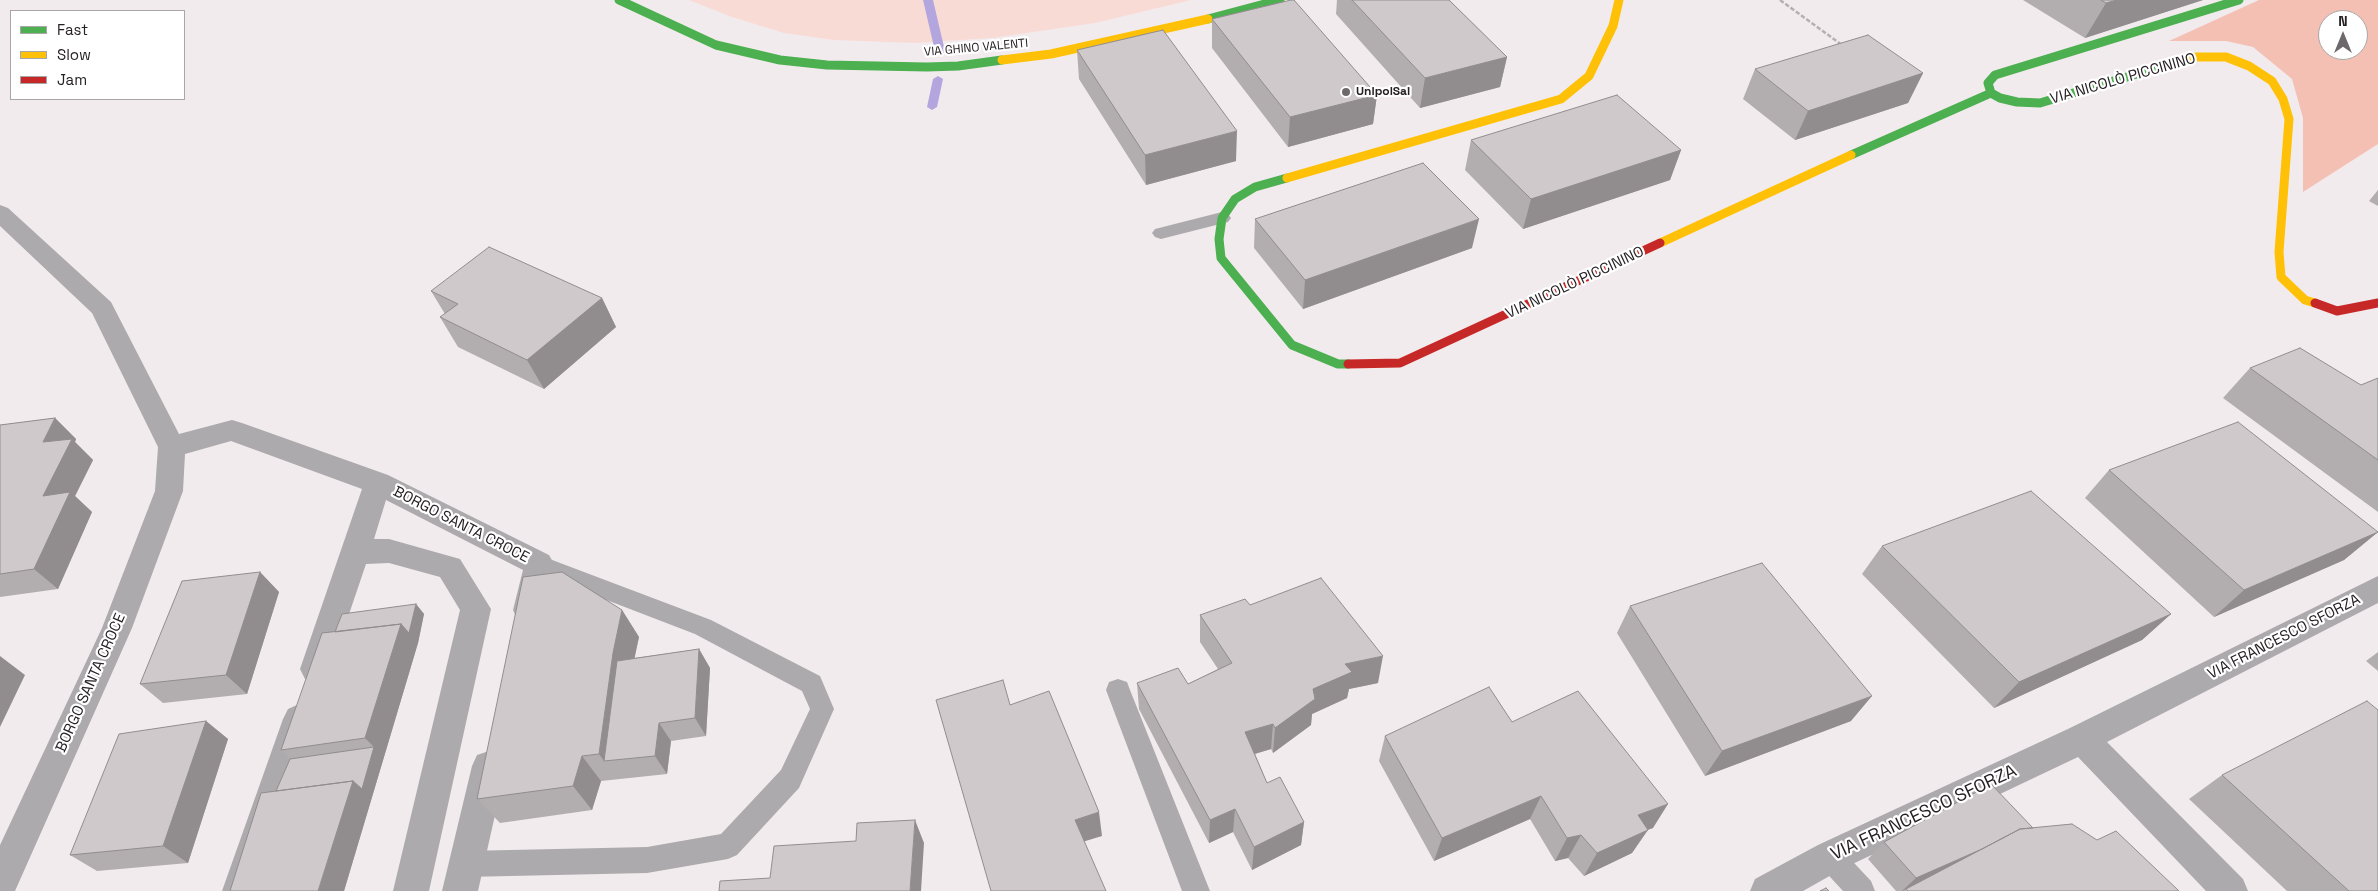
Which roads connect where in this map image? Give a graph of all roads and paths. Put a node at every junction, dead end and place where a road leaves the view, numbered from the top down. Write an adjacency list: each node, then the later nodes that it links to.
1 (619, 0): 2 (street, VIA GHINO VALENTI)
2 (1280, 0)
3 (1619, 0): 9 (street, VIA NICOLÒ PICCININO)
4 (1780, 0): 6 (path)
5 (2239, 0): 7 (street)
6 (1842, 46)
7 (1991, 93): 9 (street, VIA NICOLÒ PICCININO); 11 (street, VIA NICOLÒ PICCININO)
8 (0, 213): 12 (street)
9 (1222, 218): 10 (lane)
10 (1161, 233)
11 (2378, 303)
12 (172, 447): 13 (street, BORGO SANTA CROCE); 23 (street, BORGO SANTA CROCE)
13 (378, 483): 14 (street, BORGO SANTA CROCE); 15 (street, BORGO SANTA CROCE)
14 (355, 552): 24 (street, BORGO SANTA CROCE); 25 (street)
15 (539, 564): 17 (street, BORGO SANTA CROCE); 22 (lane)
16 (2378, 589): 20 (street, VIA FRANCESCO SFORZA)
17 (522, 632)
18 (1118, 690): 26 (lane)
19 (496, 738): 22 (street)
20 (2082, 739): 21 (street, VIA FRANCESCO SFORZA); 29 (street)
21 (1830, 857): 27 (street, VIA FRANCESCO SFORZA); 28 (lane)
22 (462, 878)
23 (0, 884)
24 (240, 891)
25 (411, 891)
26 (1196, 891)
27 (1768, 891)
28 (1861, 891)
29 (2230, 891)

